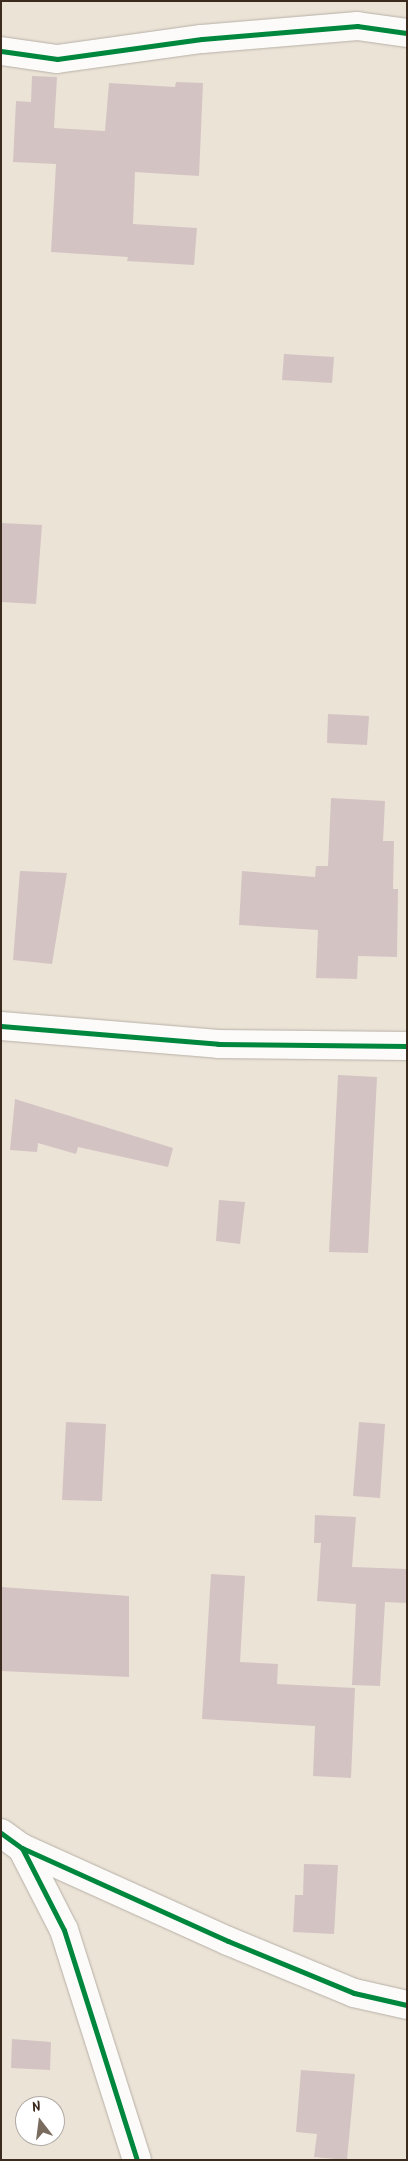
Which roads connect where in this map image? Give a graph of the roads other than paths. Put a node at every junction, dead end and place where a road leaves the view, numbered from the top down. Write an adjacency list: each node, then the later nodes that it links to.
1 (407, 33): 2 (street)
2 (1, 51)
3 (1, 1026): 4 (street)
4 (407, 1046)
5 (12, 1840): 6 (street); 7 (street)
6 (407, 2005)
7 (137, 2160)

